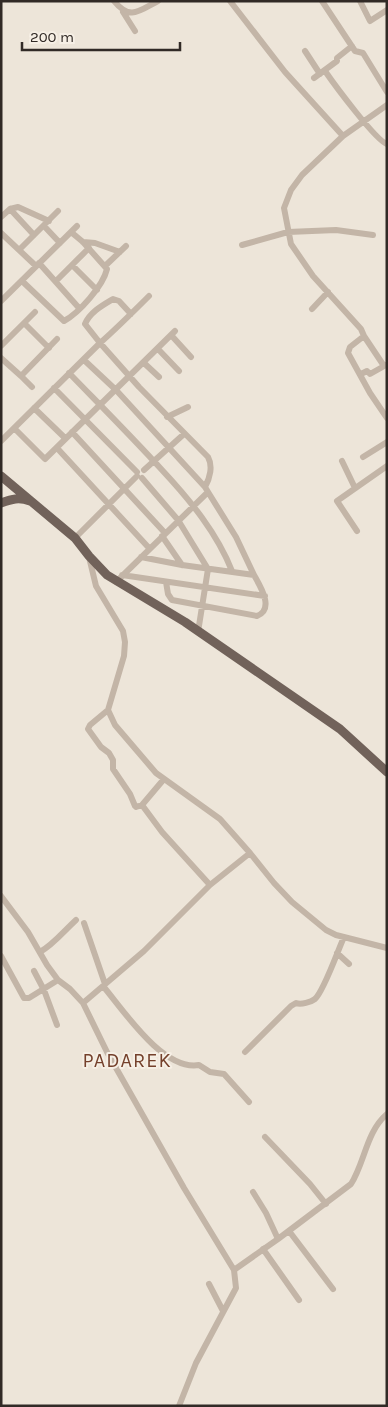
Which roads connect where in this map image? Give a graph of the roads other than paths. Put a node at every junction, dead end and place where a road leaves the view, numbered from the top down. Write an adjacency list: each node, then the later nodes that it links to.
1 (114, 1): 7 (street)
2 (158, 1): 7 (street)
3 (230, 1): 15 (street)
4 (322, 1): 9 (street)
5 (360, 1): 6 (street)
6 (387, 10)
7 (124, 12): 8 (street)
8 (135, 31)
9 (352, 46): 11 (street); 12 (street)
10 (305, 51): 11 (street)
11 (320, 74): 14 (street)
12 (387, 92)
13 (387, 105): 14 (street)
14 (364, 121): 15 (street); 16 (street)
15 (343, 136): 24 (street)
16 (387, 144)
17 (10, 210): 19 (street); 20 (street); 26 (street)
18 (58, 211): 20 (street)
19 (1, 217)
20 (46, 223): 26 (street); 28 (street)
21 (76, 226): 22 (street)
22 (71, 232): 27 (street); 28 (street)
23 (1, 233): 32 (street)
24 (288, 234): 25 (street); 29 (street); 40 (street)
25 (373, 234)
26 (34, 235): 32 (street)
27 (83, 242): 31 (street); 33 (street)
28 (60, 243): 34 (street)
29 (242, 245)
30 (126, 246): 33 (street)
31 (89, 248): 35 (street); 36 (street)
32 (19, 250): 34 (street)
33 (120, 252): 36 (street)
34 (38, 265): 37 (street); 38 (street)
35 (72, 266): 38 (street); 39 (street)
36 (105, 266): 39 (street)
37 (22, 280): 42 (street); 43 (street)
38 (56, 281): 43 (street)
39 (97, 290): 43 (street)
40 (328, 292): 44 (street); 48 (street)
41 (149, 296): 46 (street)
42 (1, 301)
43 (80, 308)
44 (312, 308)
45 (35, 312): 47 (street)
46 (131, 314): 50 (street); 50 (street)
47 (24, 323): 51 (street); 52 (street)
48 (364, 336): 58 (street); 61 (street)
49 (57, 339): 52 (street)
50 (100, 343): 56 (street); 63 (street)
51 (1, 346)
52 (49, 348): 62 (street)
53 (158, 349): 54 (street); 57 (street); 59 (street)
54 (191, 357)
55 (1, 358): 62 (street)
56 (84, 360): 60 (street); 67 (street)
57 (144, 362): 63 (street); 64 (street)
58 (385, 365): 61 (street)
59 (179, 371)
60 (68, 373): 66 (street); 68 (street)
61 (361, 374): 72 (street)
62 (21, 376): 65 (street)
63 (130, 377): 67 (street); 71 (street)
64 (159, 377)
65 (32, 387)
66 (54, 388): 70 (street); 73 (street)
67 (116, 390): 68 (street); 81 (street)
68 (101, 406): 73 (street); 83 (street)
69 (188, 407): 71 (street)
70 (34, 408): 74 (street); 77 (street)
71 (168, 417): 76 (street)
72 (387, 418)
73 (85, 419): 75 (street); 86 (street)
74 (14, 428): 78 (street); 80 (street)
75 (72, 432): 77 (street); 89 (street)
76 (184, 434): 81 (street); 90 (street)
77 (65, 438): 80 (street)
78 (1, 442)
79 (387, 442): 82 (street)
80 (57, 448): 93 (street)
81 (170, 448): 83 (street); 90 (street)
82 (363, 457)
83 (154, 461): 86 (street); 94 (street)
84 (342, 461): 88 (street)
85 (387, 466): 88 (street)
86 (139, 475): 89 (street); 95 (street)
87 (1, 476): 91 (main road)
88 (355, 488): 96 (street)
89 (125, 489): 93 (street); 97 (street)
90 (207, 489): 94 (street); 105 (street)
91 (32, 502): 92 (main road); 98 (main road)
92 (1, 503)
93 (110, 504): 98 (street); 99 (street)
94 (194, 505): 95 (street); 104 (street)
95 (178, 520): 97 (street); 103 (street)
96 (357, 531)
97 (164, 534): 99 (street); 102 (street)
98 (75, 538): 100 (main road)
99 (150, 548): 101 (street)
100 (89, 556): 106 (main road); 112 (street)
101 (141, 557): 102 (street); 106 (street)
102 (182, 565): 103 (street)
103 (208, 569): 104 (street); 108 (street)
104 (232, 571): 105 (street)
105 (254, 575): 109 (street)
106 (119, 579): 107 (street); 111 (main road)
107 (166, 582): 108 (street); 110 (street)
108 (206, 588): 109 (street); 110 (street)
109 (265, 596): 110 (street)
110 (202, 607): 111 (street)
111 (198, 632): 113 (main road)
112 (108, 710): 114 (street); 115 (street)
113 (387, 772)
114 (164, 779): 115 (street); 116 (street)
115 (142, 805): 117 (street)
116 (250, 853): 117 (street); 121 (street)
117 (210, 885): 129 (street)
118 (1, 896): 123 (street)
119 (76, 920): 123 (street)
120 (84, 923): 129 (street)
121 (344, 937): 122 (street); 124 (street)
122 (387, 948)
123 (40, 952): 128 (street)
124 (337, 953): 126 (street); 133 (street)
125 (1, 956): 130 (street)
126 (349, 964)
127 (34, 971): 130 (street)
128 (58, 980): 130 (street); 131 (street)
129 (104, 985): 131 (street); 134 (street)
130 (44, 990): 132 (street)
131 (83, 1003): 142 (street)
132 (58, 1025)
133 (245, 1052)
134 (248, 1102)
135 (387, 1114): 138 (street)
136 (265, 1137): 138 (street)
137 (253, 1192): 140 (street)
138 (326, 1204): 139 (street)
139 (289, 1231): 140 (street); 144 (street)
140 (278, 1239): 141 (street)
141 (264, 1249): 142 (street); 145 (street)
142 (234, 1270): 146 (street)
143 (209, 1284): 146 (street)
144 (333, 1289)
145 (299, 1300)
146 (223, 1311): 147 (street)
147 (180, 1406)

